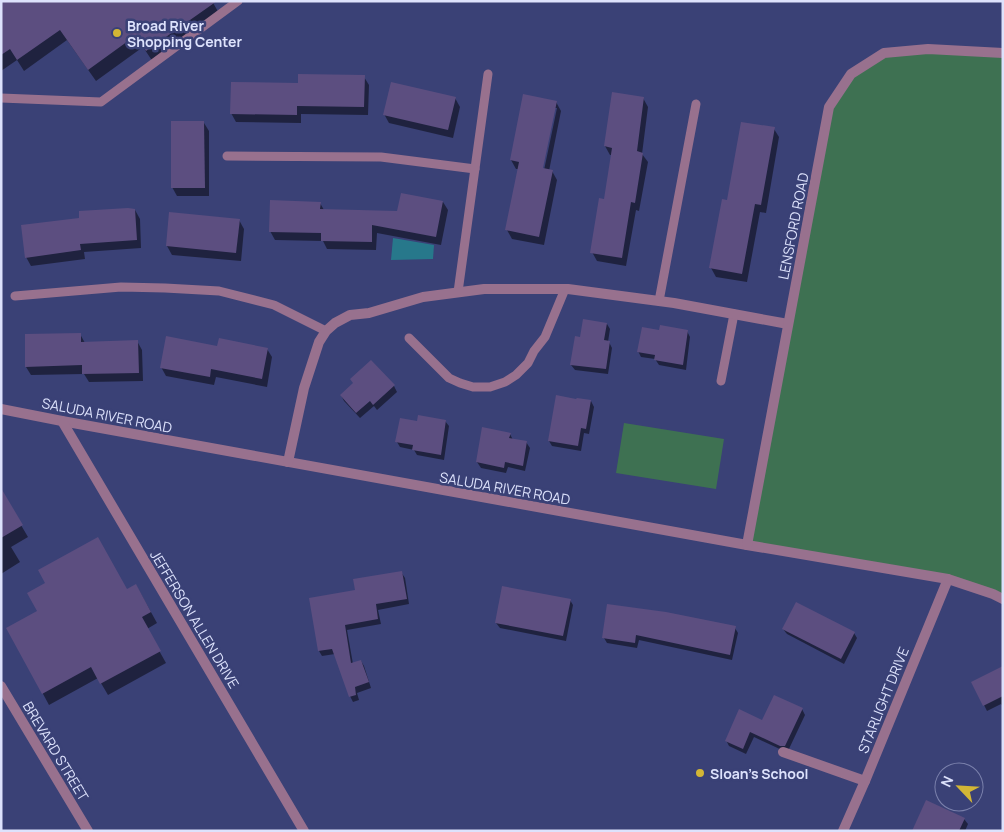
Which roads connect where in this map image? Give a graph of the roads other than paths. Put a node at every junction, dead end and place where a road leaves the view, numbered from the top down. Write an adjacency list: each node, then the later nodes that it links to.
1 (238, 1): 4 (lane)
2 (1003, 53): 13 (street, LENSFORD ROAD)
3 (488, 74): 7 (lane)
4 (1, 98)
5 (696, 104): 11 (lane)
6 (227, 156): 7 (lane)
7 (475, 169): 9 (lane)
8 (565, 289): 9 (street); 11 (street); 15 (lane)
9 (458, 292): 14 (street)
10 (15, 296): 14 (lane)
11 (660, 301): 12 (street)
12 (734, 314): 13 (street); 16 (lane)
13 (788, 324): 20 (street, LENSFORD ROAD)
14 (326, 331): 19 (street)
15 (409, 338)
16 (721, 381)
17 (1, 409): 18 (street, SALUDA RIVER ROAD)
18 (62, 421): 19 (street, SALUDA RIVER ROAD); 27 (street, JEFFERSON ALLEN DRIVE)
19 (288, 462): 20 (street, SALUDA RIVER ROAD)
20 (747, 545): 21 (street, SALUDA RIVER ROAD)
21 (948, 578): 22 (street, SALUDA RIVER ROAD); 25 (street, STARLIGHT DRIVE)
22 (1003, 599)
23 (1, 686): 26 (street, BREVARD STREET)
24 (783, 752): 25 (street)
25 (865, 781): 28 (street, STARLIGHT DRIVE)
26 (88, 831)
27 (304, 831)
28 (843, 831)

